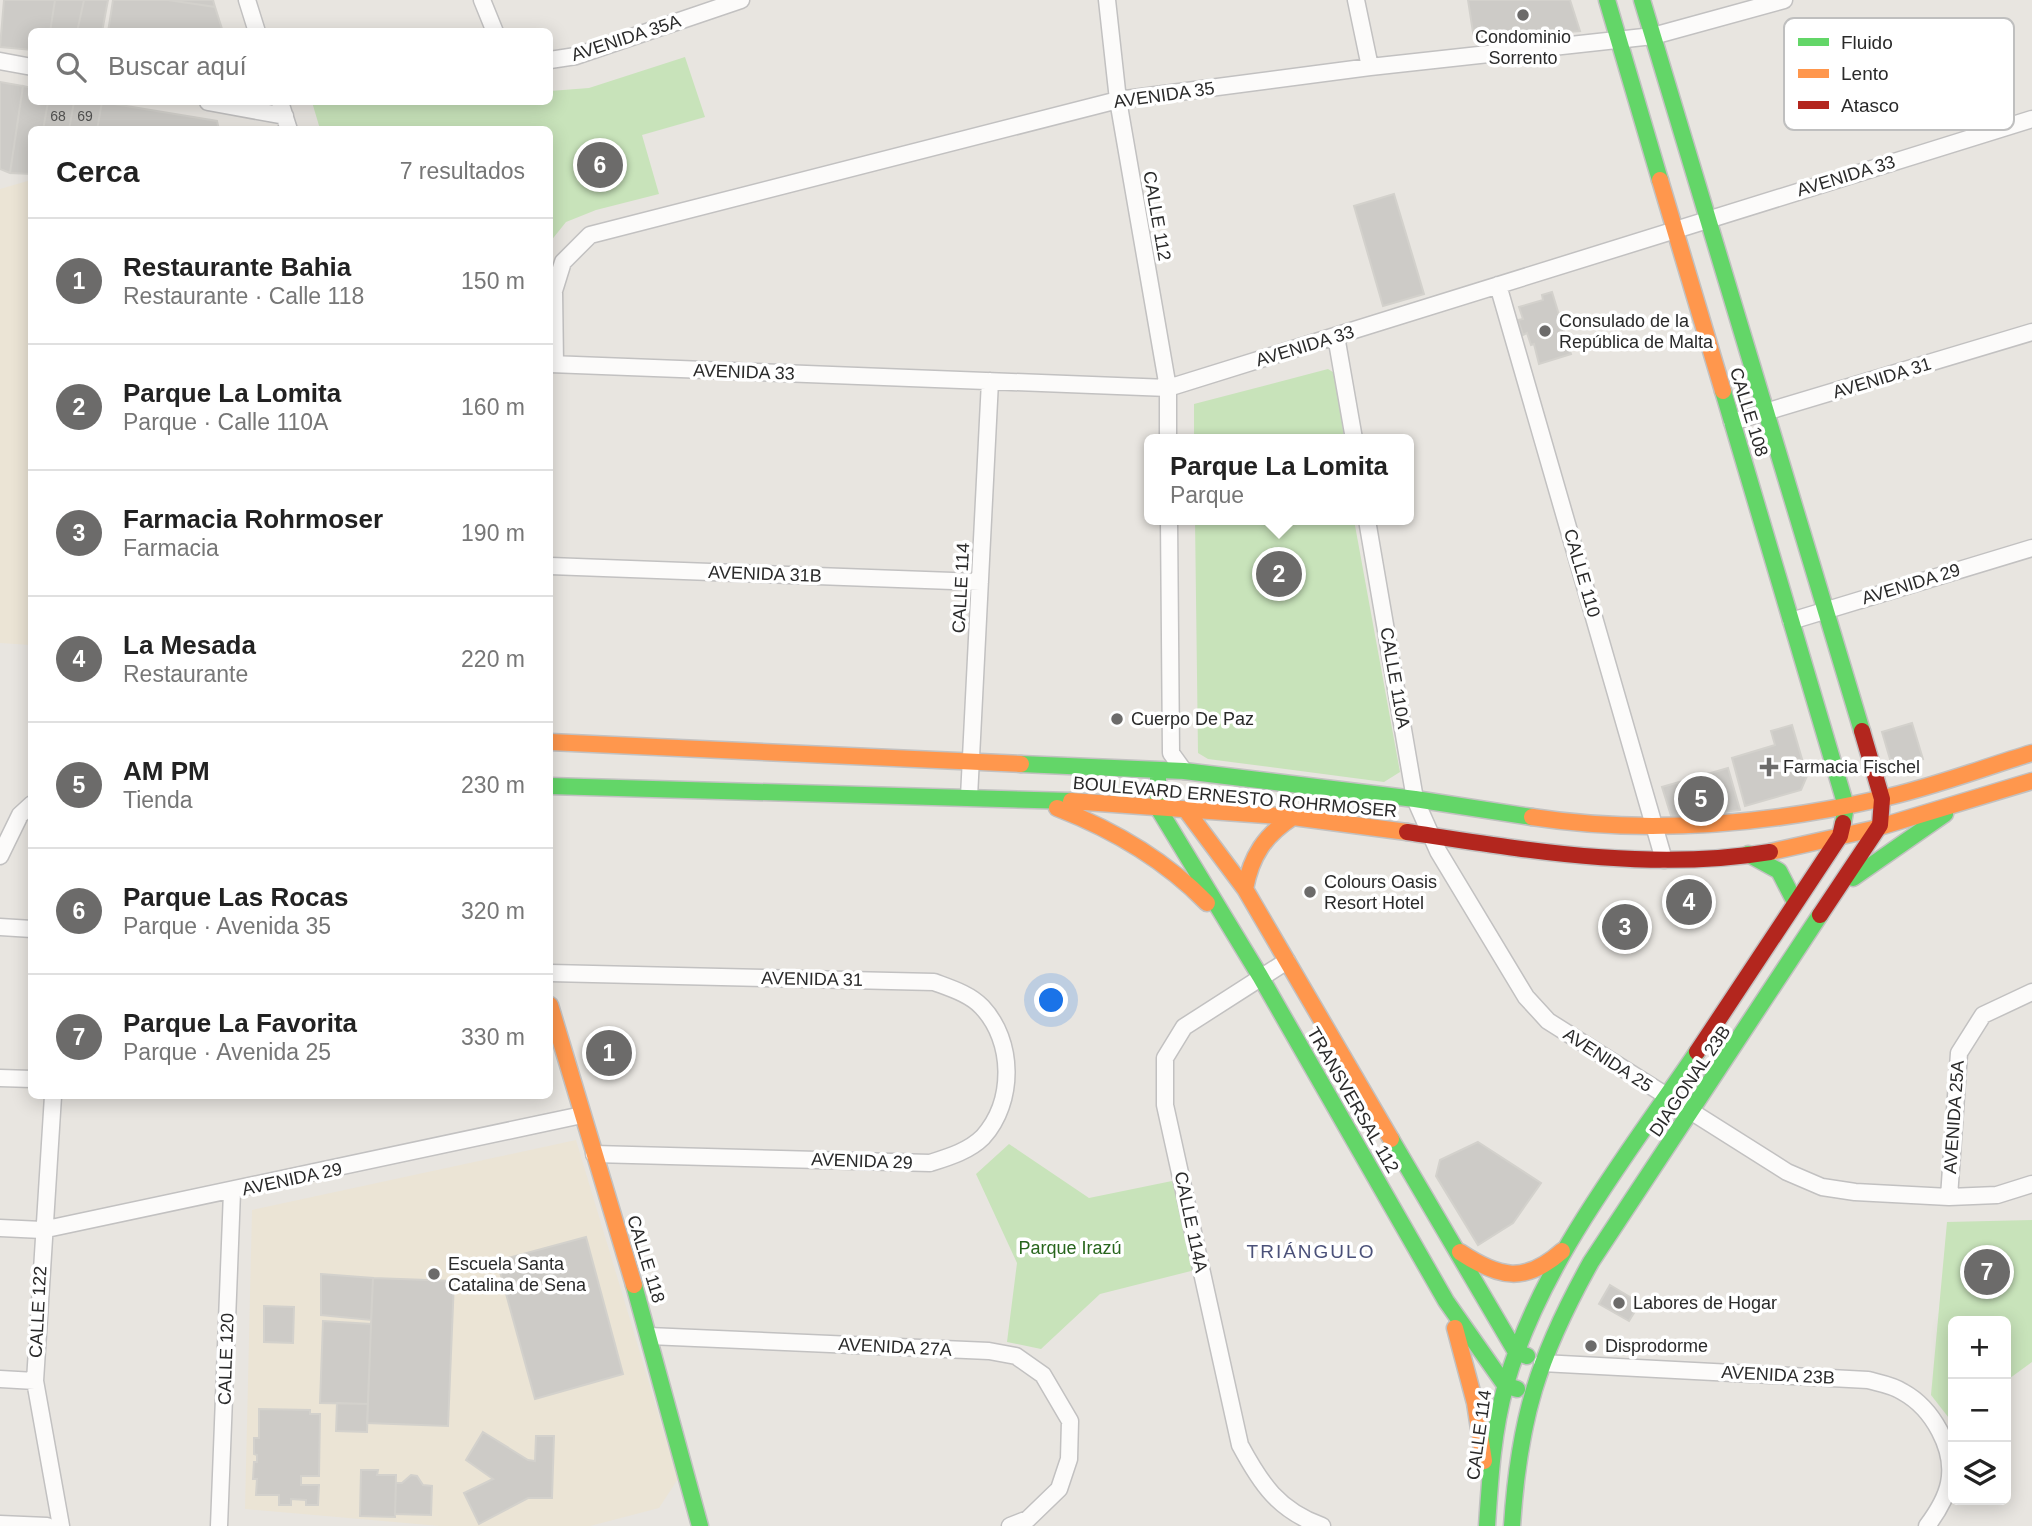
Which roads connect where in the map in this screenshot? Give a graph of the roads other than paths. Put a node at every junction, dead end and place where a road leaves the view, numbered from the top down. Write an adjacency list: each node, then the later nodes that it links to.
1 (247, 0): 9 (street)
2 (482, 0): 10 (street)
3 (741, 0): 13 (street, AVENIDA 35A)
4 (1107, 0): 17 (street, CALLE 112)
5 (1356, 0): 16 (street)
6 (1607, 0): 12 (street, CALLE 108)
7 (1642, 0): 11 (street, CALLE 108)
8 (1784, 0): 11 (street, AVENIDA 35)
9 (256, 28)
10 (493, 28)
11 (1653, 36): 12 (street, AVENIDA 35); 23 (street, CALLE 108)
12 (1618, 39): 16 (street, AVENIDA 35); 24 (street, CALLE 108)
13 (553, 60)
14 (0, 61): 15 (street)
15 (28, 66)
16 (1370, 67): 17 (street, AVENIDA 35)
17 (1118, 100): 26 (street, AVENIDA 35); 31 (street, CALLE 112)
18 (224, 105): 19 (street)
19 (284, 116)
20 (2032, 119): 21 (street, AVENIDA 33)
21 (2014, 125)
22 (1996, 130): 23 (street, AVENIDA 33)
23 (1707, 219): 24 (street, AVENIDA 33); 32 (street, CALLE 108)
24 (1675, 230): 25 (street, AVENIDA 33); 33 (street, CALLE 108)
25 (1498, 285): 28 (street, AVENIDA 33); 61 (street, CALLE 110)
26 (553, 327)
27 (2032, 332): 32 (street, AVENIDA 31)
28 (1336, 336): 31 (street, AVENIDA 33); 35 (street)
29 (553, 364): 30 (street, AVENIDA 33)
30 (990, 381): 31 (street, AVENIDA 33); 40 (street, CALLE 114)
31 (1167, 388): 34 (street, CALLE 112)
32 (1766, 413): 33 (street, AVENIDA 31); 41 (street, CALLE 108)
33 (1732, 422): 42 (street, CALLE 108)
34 (1168, 434)
35 (1353, 434)
36 (1169, 525): 44 (street)
37 (1368, 525): 53 (street, CALLE 110A)
38 (2032, 548): 41 (street, AVENIDA 29)
39 (553, 566): 40 (street, AVENIDA 31B)
40 (980, 582): 46 (street, CALLE 114)
41 (1825, 610): 42 (street, AVENIDA 29); 54 (street, CALLE 108)
42 (1791, 621): 56 (street, CALLE 108)
43 (553, 741): 46 (street, BOULEVARD ERNESTO ROHRMOSER)
44 (1171, 753): 47 (street); 50 (street)
45 (2032, 753): 54 (street, BOULEVARD ERNESTO ROHRMOSER)
46 (972, 762): 47 (street, BOULEVARD ERNESTO ROHRMOSER); 51 (street, CALLE 114)
47 (1158, 770): 50 (street, BOULEVARD ERNESTO ROHRMOSER); 58 (street)
48 (2032, 781): 55 (street, BOULEVARD ERNESTO ROHRMOSER)
49 (553, 786): 51 (street, BOULEVARD ERNESTO ROHRMOSER)
50 (1185, 790): 53 (street, BOULEVARD ERNESTO ROHRMOSER); 58 (street, BOULEVARD ERNESTO ROHRMOSER); 59 (street, BOULEVARD ERNESTO ROHRMOSER); 67 (street, TRANSVERSAL 112)
51 (969, 797): 52 (street, BOULEVARD ERNESTO ROHRMOSER)
52 (1028, 798): 58 (street, BOULEVARD ERNESTO ROHRMOSER); 72 (street)
53 (1415, 799): 61 (street, BOULEVARD ERNESTO ROHRMOSER); 62 (street, CALLE 110A)
54 (1882, 799): 56 (street, BOULEVARD ERNESTO ROHRMOSER); 60 (street, CALLE 108)
55 (1970, 799): 60 (street, BOULEVARD ERNESTO ROHRMOSER); 68 (street)
56 (1846, 806): 61 (street, BOULEVARD ERNESTO ROHRMOSER); 63 (street, CALLE 108)
57 (28, 808): 65 (street)
58 (1158, 808): 72 (street, TRANSVERSAL 112)
59 (1293, 817): 62 (street, BOULEVARD ERNESTO ROHRMOSER); 67 (street)
60 (1880, 825): 63 (street, BOULEVARD ERNESTO ROHRMOSER); 68 (street, DIAGONAL 23B)
61 (1656, 828): 66 (street, CALLE 110)
62 (1431, 834): 66 (street, BOULEVARD ERNESTO ROHRMOSER); 81 (street, AVENIDA 25)
63 (1840, 836): 64 (street, BOULEVARD ERNESTO ROHRMOSER); 69 (street, DIAGONAL 23B)
64 (1748, 854): 66 (street, BOULEVARD ERNESTO ROHRMOSER); 69 (street)
65 (0, 856)
66 (1664, 860)
67 (1245, 889): 73 (street, TRANSVERSAL 112)
68 (1839, 889): 83 (street, DIAGONAL 23B)
69 (1795, 902): 81 (street, DIAGONAL 23B)
70 (0, 927): 71 (street)
71 (28, 929)
72 (1235, 934): 75 (street, TRANSVERSAL 112)
73 (1287, 961): 75 (street, CALLE 114A); 92 (street, TRANSVERSAL 112)
74 (553, 973): 80 (street, AVENIDA 31)
75 (1260, 976): 93 (street, TRANSVERSAL 112); 108 (street, CALLE 114A)
76 (2032, 992): 88 (street, AVENIDA 25A)
77 (553, 1015): 84 (street, CALLE 118)
78 (0, 1078): 79 (street)
79 (28, 1079)
80 (1007, 1086): 85 (street, AVENIDA 29)
81 (1665, 1096): 83 (street, AVENIDA 25); 91 (street, DIAGONAL 23B)
82 (53, 1099): 90 (street, CALLE 122)
83 (1692, 1113): 88 (street, AVENIDA 25); 96 (street, DIAGONAL 23B)
84 (582, 1115): 85 (street, CALLE 118); 87 (street, AVENIDA 29)
85 (594, 1154): 94 (street, CALLE 118)
86 (2032, 1184): 88 (street, AVENIDA 25)
87 (232, 1192): 90 (street, AVENIDA 29); 105 (street, CALLE 120)
88 (1948, 1197)
89 (0, 1228): 90 (street, AVENIDA 29)
90 (42, 1230): 98 (street, CALLE 122)
91 (1567, 1247): 92 (street); 95 (street, DIAGONAL 23B)
92 (1455, 1249): 95 (street, TRANSVERSAL 112)
93 (1446, 1301): 99 (street, TRANSVERSAL 112); 101 (street)
94 (649, 1336): 106 (street, CALLE 118); 107 (street, AVENIDA 27A)
95 (1516, 1352): 96 (street); 99 (street, CALLE 114)
96 (1542, 1363): 100 (street); 111 (street, AVENIDA 23B)
97 (0, 1379): 98 (street)
98 (35, 1381): 104 (street, CALLE 122)
99 (1505, 1385): 100 (street); 101 (street, CALLE 114)
100 (1531, 1394): 110 (street)
101 (1488, 1509): 109 (street, CALLE 114)
102 (0, 1524): 103 (street)
103 (47, 1526)
104 (61, 1526)
105 (219, 1526)
106 (702, 1526)
107 (1010, 1526)
108 (1322, 1526)
109 (1487, 1526)
110 (1512, 1526)
111 (1927, 1526)

